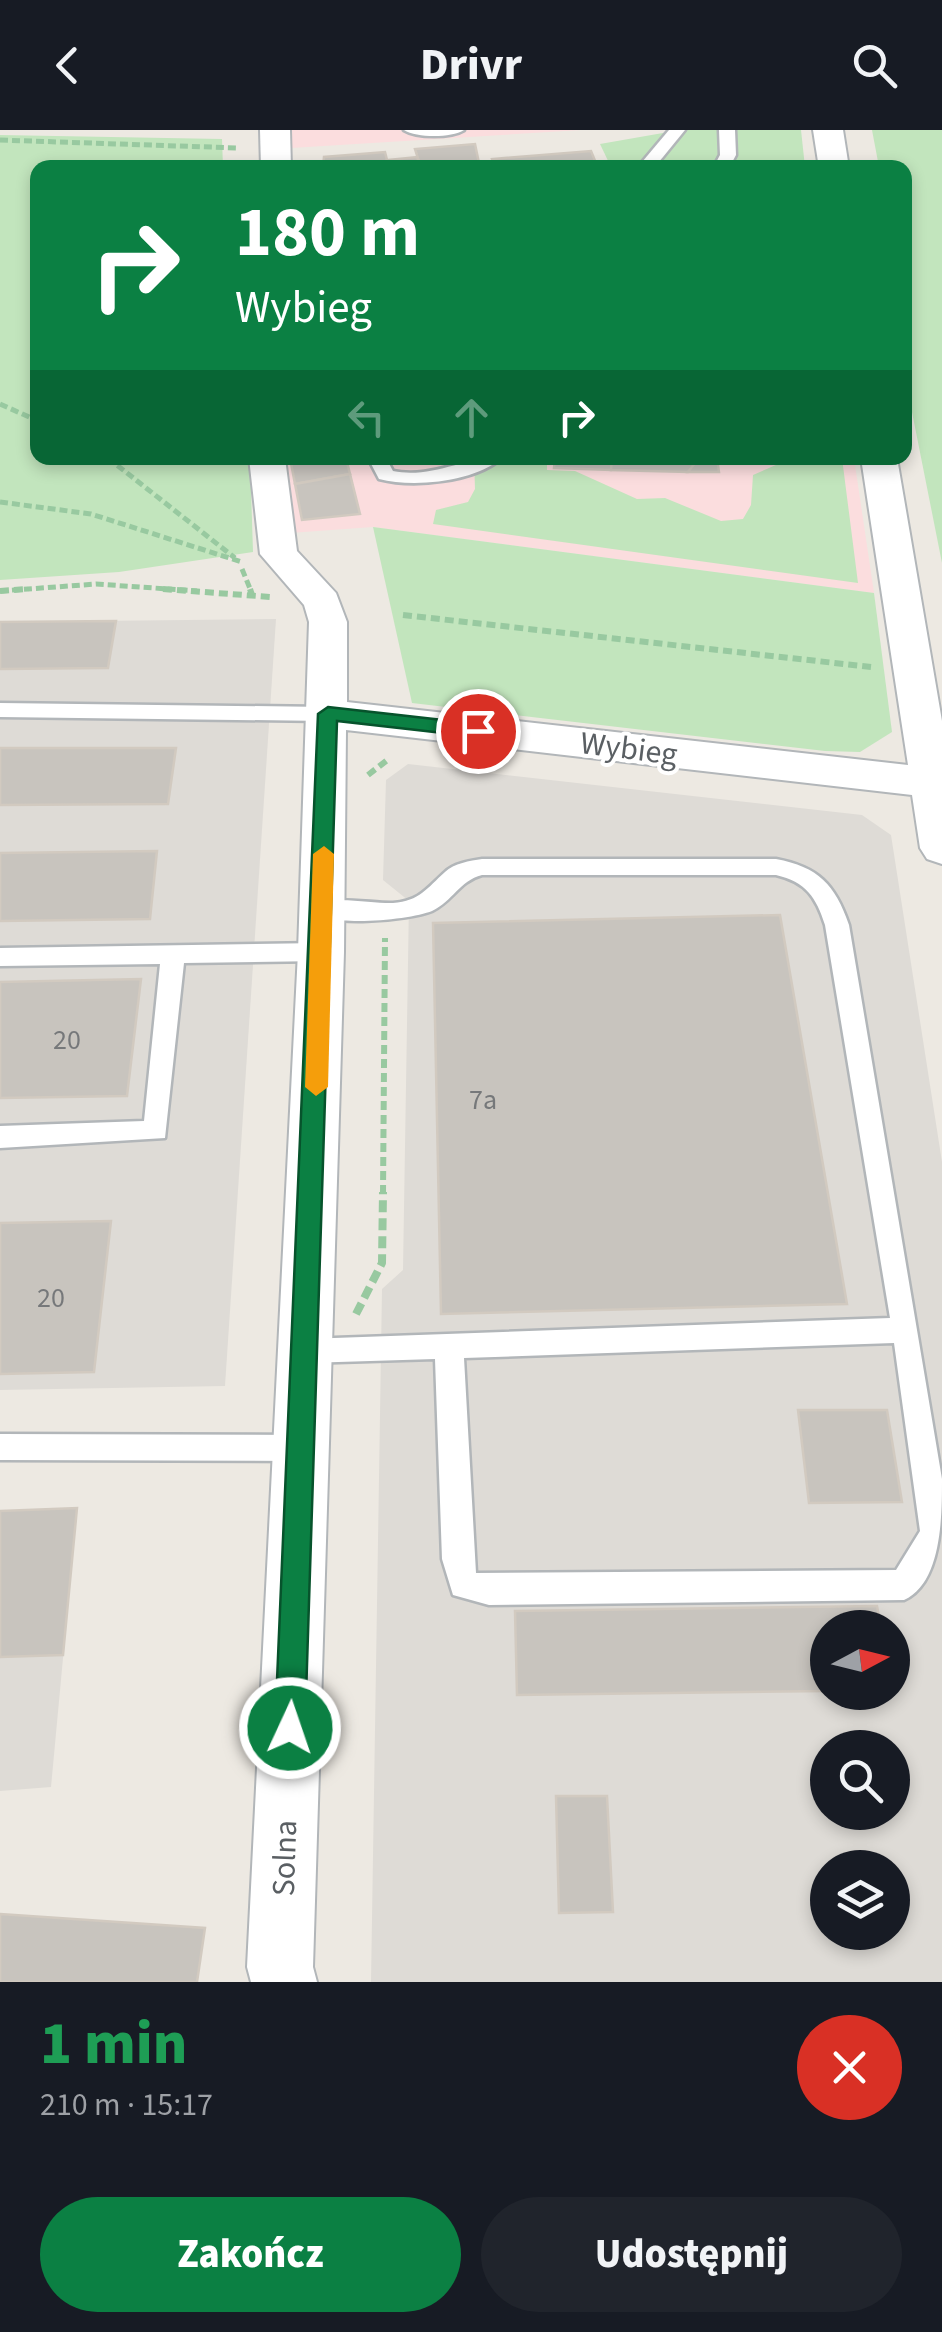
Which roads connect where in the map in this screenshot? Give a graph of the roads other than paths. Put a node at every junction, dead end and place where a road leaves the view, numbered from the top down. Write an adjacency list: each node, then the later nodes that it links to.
1 (275, 130): 7 (street)
2 (412, 130): 3 (lane)
3 (456, 130)
4 (677, 130): 8 (lane)
5 (726, 130): 9 (lane)
6 (828, 130): 10 (street)
7 (276, 160)
8 (652, 160)
9 (725, 160)
10 (833, 160)
11 (268, 465): 16 (street, Solna)
12 (381, 465): 13 (lane)
13 (472, 465)
14 (880, 465): 17 (street)
15 (0, 710): 16 (lane)
16 (328, 714): 17 (street, Wybieg); 19 (street, Solna)
17 (930, 782): 18 (street)
18 (942, 848)
19 (322, 930): 20 (lane); 23 (lane); 25 (street, Solna)
20 (173, 954): 21 (lane); 22 (lane)
21 (0, 958)
22 (0, 1138)
23 (906, 1330): 24 (lane); 24 (lane)
24 (450, 1345): 25 (lane)
25 (306, 1351): 27 (street, Solna)
26 (0, 1447): 27 (lane)
27 (302, 1448): 28 (street, Solna)
28 (284, 1982)

